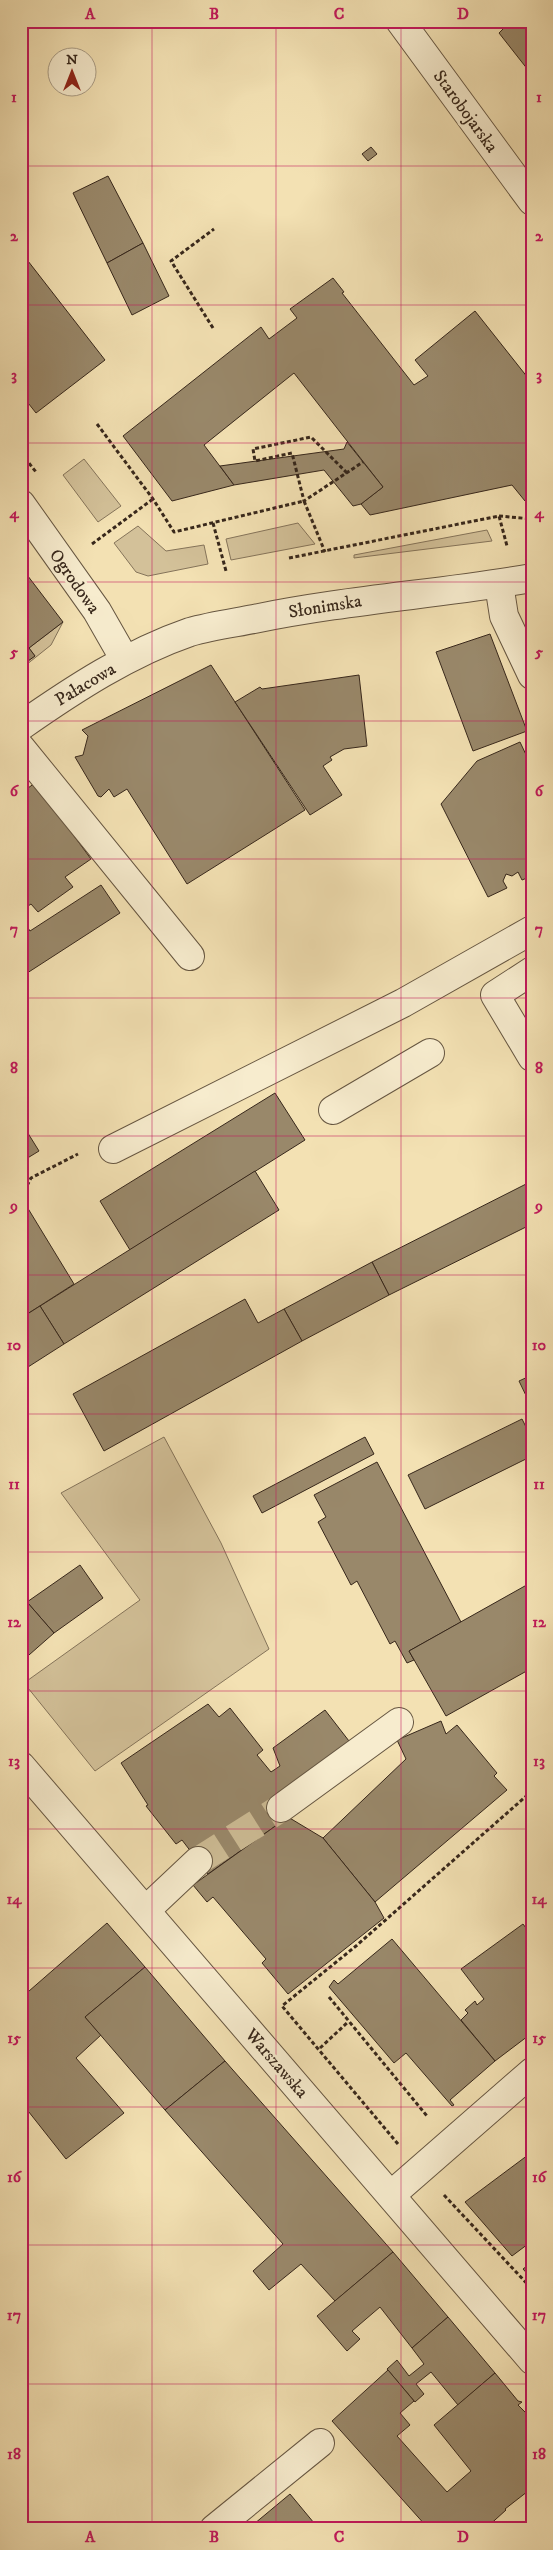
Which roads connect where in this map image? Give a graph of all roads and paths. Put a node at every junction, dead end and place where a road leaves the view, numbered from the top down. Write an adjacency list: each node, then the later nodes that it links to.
1 (400, 21): 2 (street, Starobojarska)
2 (532, 201)
3 (214, 229): 4 (path)
4 (213, 328)
5 (97, 424): 10 (path)
6 (21, 453): 8 (path)
7 (363, 462): 9 (path)
8 (37, 472)
9 (347, 472): 11 (path); 11 (path)
10 (153, 499): 15 (path); 16 (path)
11 (304, 501): 15 (path); 18 (path)
12 (21, 504): 23 (street, Ogrodowa)
13 (499, 516): 14 (path); 17 (path); 18 (path)
14 (532, 519)
15 (213, 523): 20 (path)
16 (92, 545)
17 (508, 548)
18 (324, 552): 19 (path)
19 (289, 558)
20 (226, 571)
21 (532, 578): 22 (street, Słonimska)
22 (499, 584): 23 (street, Słonimska); 24 (street)
23 (125, 660): 25 (street, Pałacowa)
24 (532, 675)
25 (21, 726)
26 (21, 748): 28 (street)
27 (532, 930): 33 (street)
28 (190, 956)
29 (532, 971): 31 (street)
30 (430, 1053): 32 (street)
31 (532, 1057)
32 (333, 1110)
33 (113, 1149): 34 (path)
34 (21, 1197)
35 (399, 1722): 38 (street)
36 (21, 1766): 40 (street, Warszawska)
37 (532, 1791): 41 (path)
38 (281, 1808)
39 (198, 1861): 40 (street)
40 (146, 1910): 47 (street, Warszawska)
41 (302, 1990)
42 (329, 1997): 43 (path)
43 (348, 2022): 44 (path); 46 (path)
44 (320, 2048)
45 (532, 2072): 47 (street)
46 (406, 2090)
47 (391, 2194): 48 (street, Warszawska)
48 (532, 2360)
49 (320, 2443): 50 (street)
50 (214, 2529)

